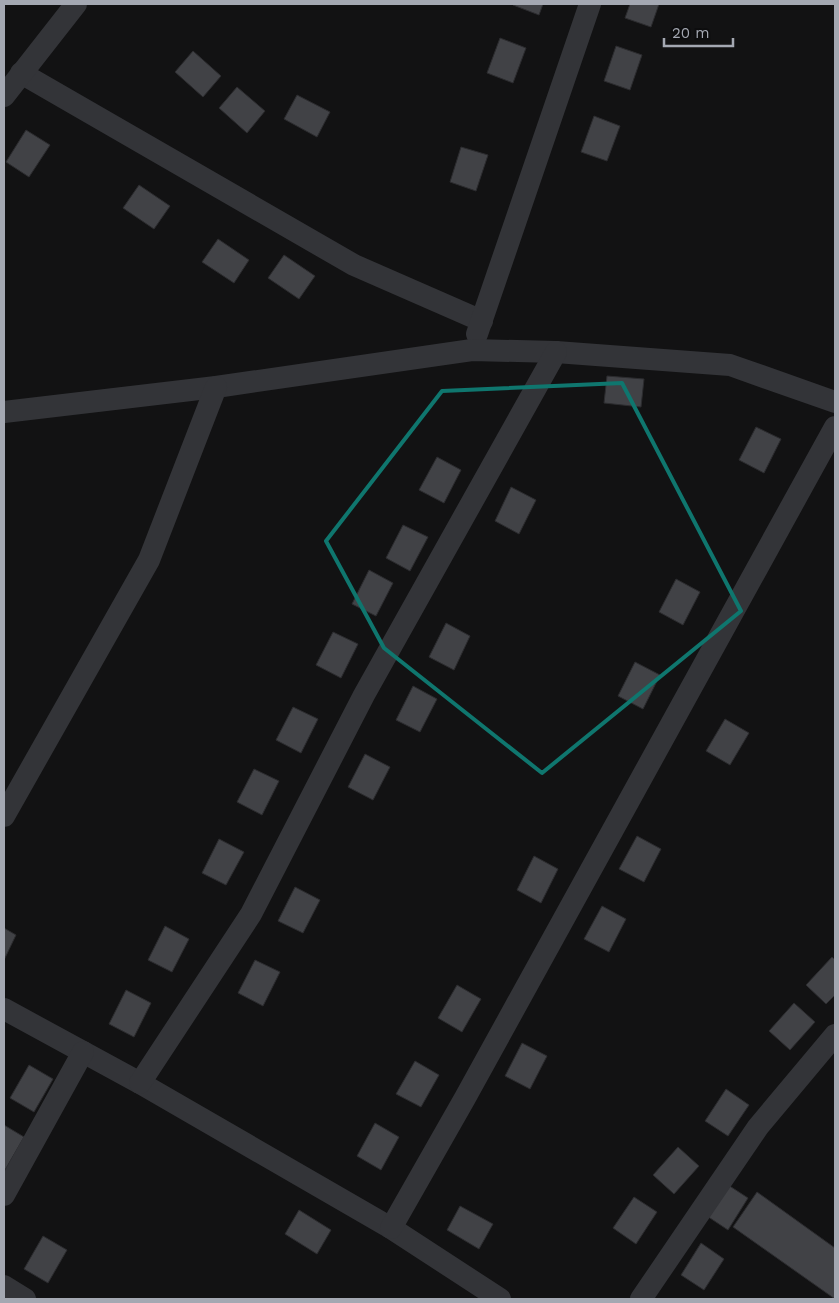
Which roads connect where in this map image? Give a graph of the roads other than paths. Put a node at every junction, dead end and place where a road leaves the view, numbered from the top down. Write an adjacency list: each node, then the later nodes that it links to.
1 (76, 4): 3 (street)
2 (590, 4): 4 (street)
3 (9, 85): 4 (street)
4 (482, 321): 5 (street)
5 (472, 350): 6 (street); 7 (street)
6 (556, 352): 8 (street); 15 (street)
7 (216, 387): 9 (street); 11 (street)
8 (835, 402)
9 (4, 412)
10 (835, 427): 17 (street)
11 (4, 816)
12 (4, 1009): 14 (street)
13 (835, 1035): 21 (street)
14 (83, 1052): 15 (street); 16 (street)
15 (140, 1083): 17 (street)
16 (4, 1195)
17 (391, 1228): 20 (street)
18 (4, 1286): 19 (street)
19 (25, 1299)
20 (500, 1299)
21 (641, 1299)

